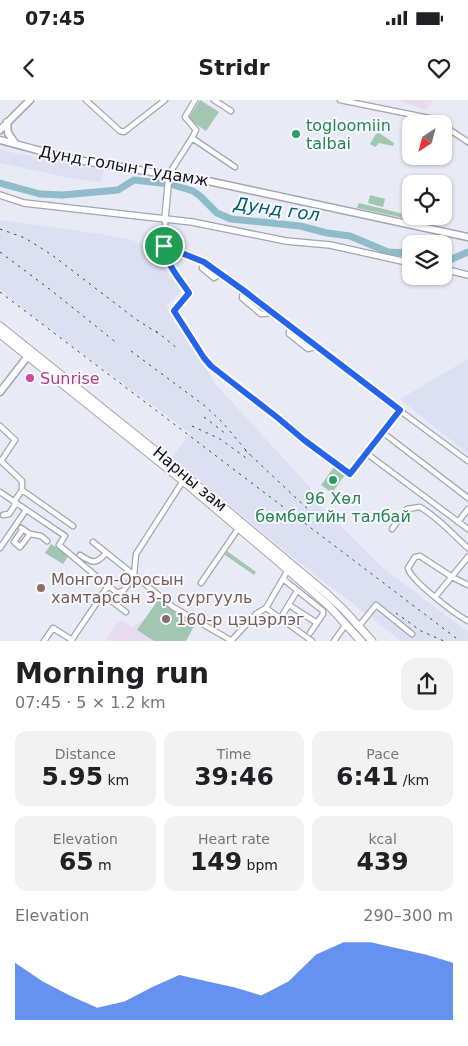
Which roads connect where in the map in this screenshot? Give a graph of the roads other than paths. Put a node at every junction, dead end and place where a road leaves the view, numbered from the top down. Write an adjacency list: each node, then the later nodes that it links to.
1 (30, 100): 9 (main road)
2 (86, 100): 3 (street)
3 (165, 100)
4 (195, 100): 12 (street)
5 (214, 100): 7 (street)
6 (340, 100): 8 (street)
7 (231, 112)
8 (414, 115)
9 (8, 121): 10 (main road); 15 (main road)
10 (0, 130)
11 (452, 132): 14 (street)
12 (192, 138): 16 (street); 17 (street)
13 (0, 140): 15 (main road, Дунд голын Гудамж)
14 (468, 142)
15 (15, 143): 17 (main road, Дунд голын Гудамж)
16 (235, 167)
17 (169, 174): 19 (street); 20 (main road, Дунд голын Гудамж)
18 (0, 195): 19 (street)
19 (165, 218): 21 (street); 22 (street)
20 (468, 237)
21 (164, 246): 25 (street); 36 (street)
22 (402, 260)
23 (452, 272): 24 (street)
24 (468, 275)
25 (243, 290): 26 (street); 26 (street)
26 (273, 313): 31 (street)
27 (0, 326): 29 (main road, Нарны зам)
28 (0, 334): 29 (main road, Нарны зам)
29 (30, 354): 30 (main road); 34 (main road, Нарны зам); 35 (main road, Нарны зам)
30 (0, 392)
31 (400, 410): 33 (street); 37 (street)
32 (0, 426): 39 (street)
33 (382, 432): 36 (street); 41 (street)
34 (142, 448): 35 (main road); 38 (main road, Нарны зам)
35 (156, 452): 63 (main road, Нарны зам)
36 (366, 453): 48 (street)
37 (468, 461)
38 (183, 482): 51 (main road, Нарны зам); 65 (street)
39 (22, 490): 42 (street); 49 (street)
40 (1, 495): 42 (street)
41 (468, 498)
42 (15, 503): 44 (street); 45 (street)
43 (468, 509): 48 (street)
44 (26, 510): 47 (street); 70 (street)
45 (9, 514): 46 (street); 47 (street)
46 (3, 515)
47 (18, 522): 50 (street); 57 (street)
48 (458, 522): 53 (street)
49 (72, 526)
50 (23, 529): 54 (street); 54 (street)
51 (238, 529): 62 (main road, Нарны зам); 68 (street)
52 (392, 529): 58 (street)
53 (468, 529)
54 (30, 534): 55 (street)
55 (47, 541)
56 (94, 542): 59 (street)
57 (0, 548)
58 (468, 548)
59 (106, 553): 60 (street); 65 (street)
60 (80, 555)
61 (468, 558): 66 (street)
62 (274, 559): 63 (main road); 64 (main road, Нарны зам)
63 (288, 562): 83 (main road, Нарны зам)
64 (288, 570): 67 (street); 82 (main road, Нарны зам)
65 (134, 575): 72 (street); 88 (street)
66 (452, 577): 69 (street); 74 (street); 74 (street)
67 (283, 579): 71 (street); 77 (street)
68 (200, 583)
69 (468, 585)
70 (108, 586): 72 (street); 73 (street)
71 (298, 591): 76 (street); 81 (street)
72 (118, 593): 75 (street)
73 (102, 594): 75 (street); 86 (street)
74 (435, 597): 80 (street)
75 (112, 602): 78 (street)
76 (289, 605): 79 (street); 81 (street)
77 (266, 608): 88 (street); 89 (street)
78 (126, 612)
79 (283, 614)
80 (468, 621)
81 (317, 623): 84 (street)
82 (346, 624): 90 (street); 91 (main road, Нарны зам)
83 (359, 626): 85 (street); 92 (main road, Нарны зам)
84 (310, 633)
85 (412, 634)
86 (72, 640): 87 (street)
87 (44, 641)
88 (232, 641)
89 (312, 641)
90 (334, 641)
91 (361, 641)
92 (372, 641)

